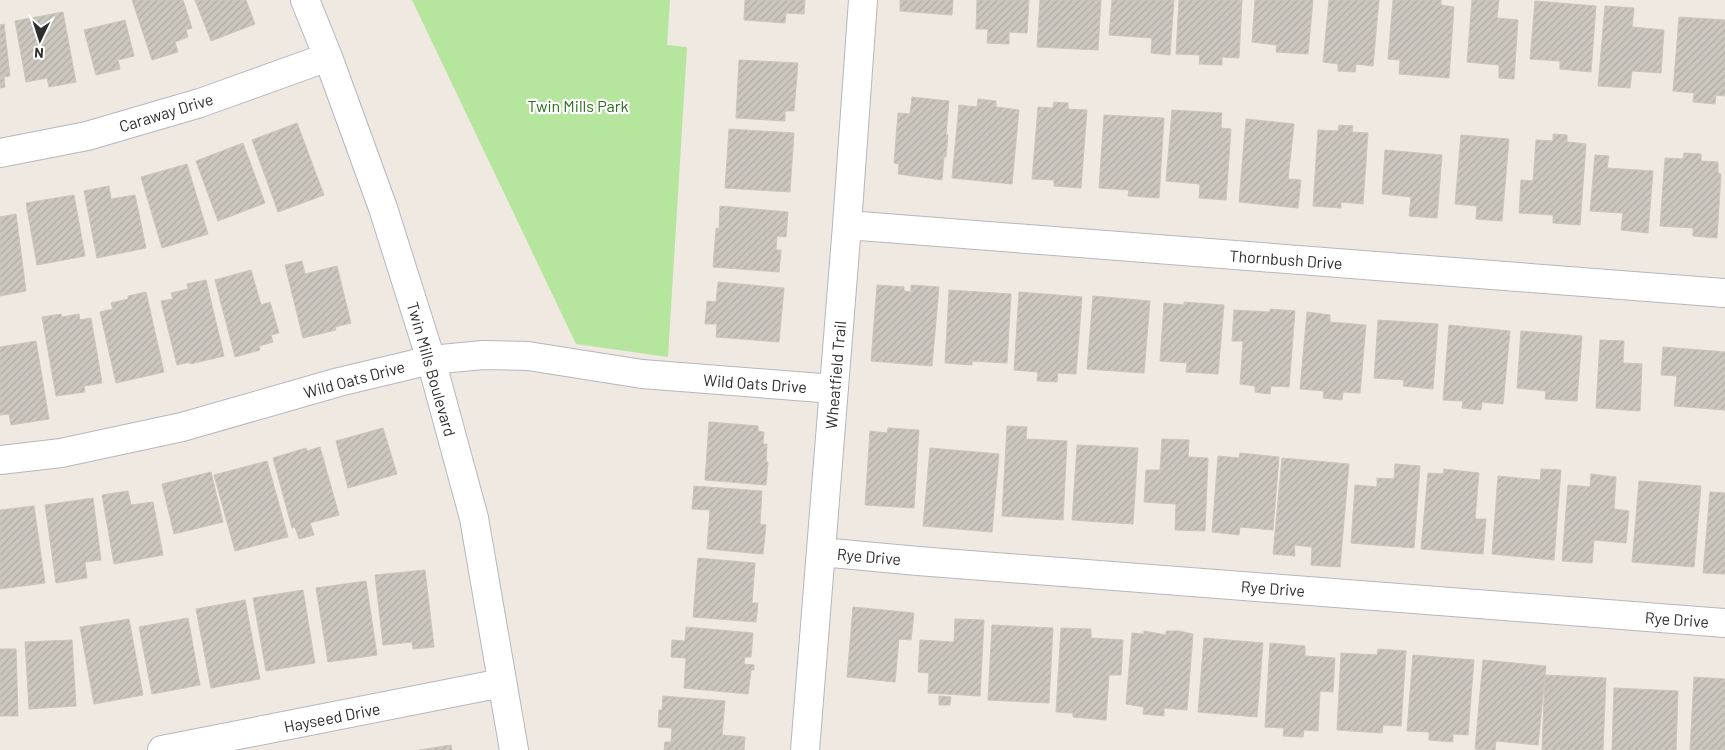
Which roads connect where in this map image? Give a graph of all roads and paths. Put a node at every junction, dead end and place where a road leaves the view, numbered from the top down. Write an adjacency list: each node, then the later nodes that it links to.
1 (305, 0): 3 (street, Twin Mills Boulevard)
2 (863, 0): 5 (street, Wheatfield Trail)
3 (328, 56): 4 (street, Caraway Drive); 7 (street, Twin Mills Boulevard)
4 (0, 153)
5 (847, 225): 6 (street, Thornbush Drive); 8 (street, Wheatfield Trail)
6 (1725, 293)
7 (431, 360): 8 (street, Wild Oats Drive); 9 (street, Wild Oats Drive); 12 (street, Twin Mills Boulevard)
8 (834, 389): 10 (street, Wheatfield Trail)
9 (0, 460)
10 (820, 552): 11 (street, Rye Drive); 16 (street, Wheatfield Trail)
11 (1725, 623)
12 (502, 683): 13 (street, Hayseed Drive); 15 (street, Twin Mills Boulevard)
13 (192, 748): 14 (street, Hayseed Drive)
14 (162, 750)
15 (514, 750)
16 (805, 750)

